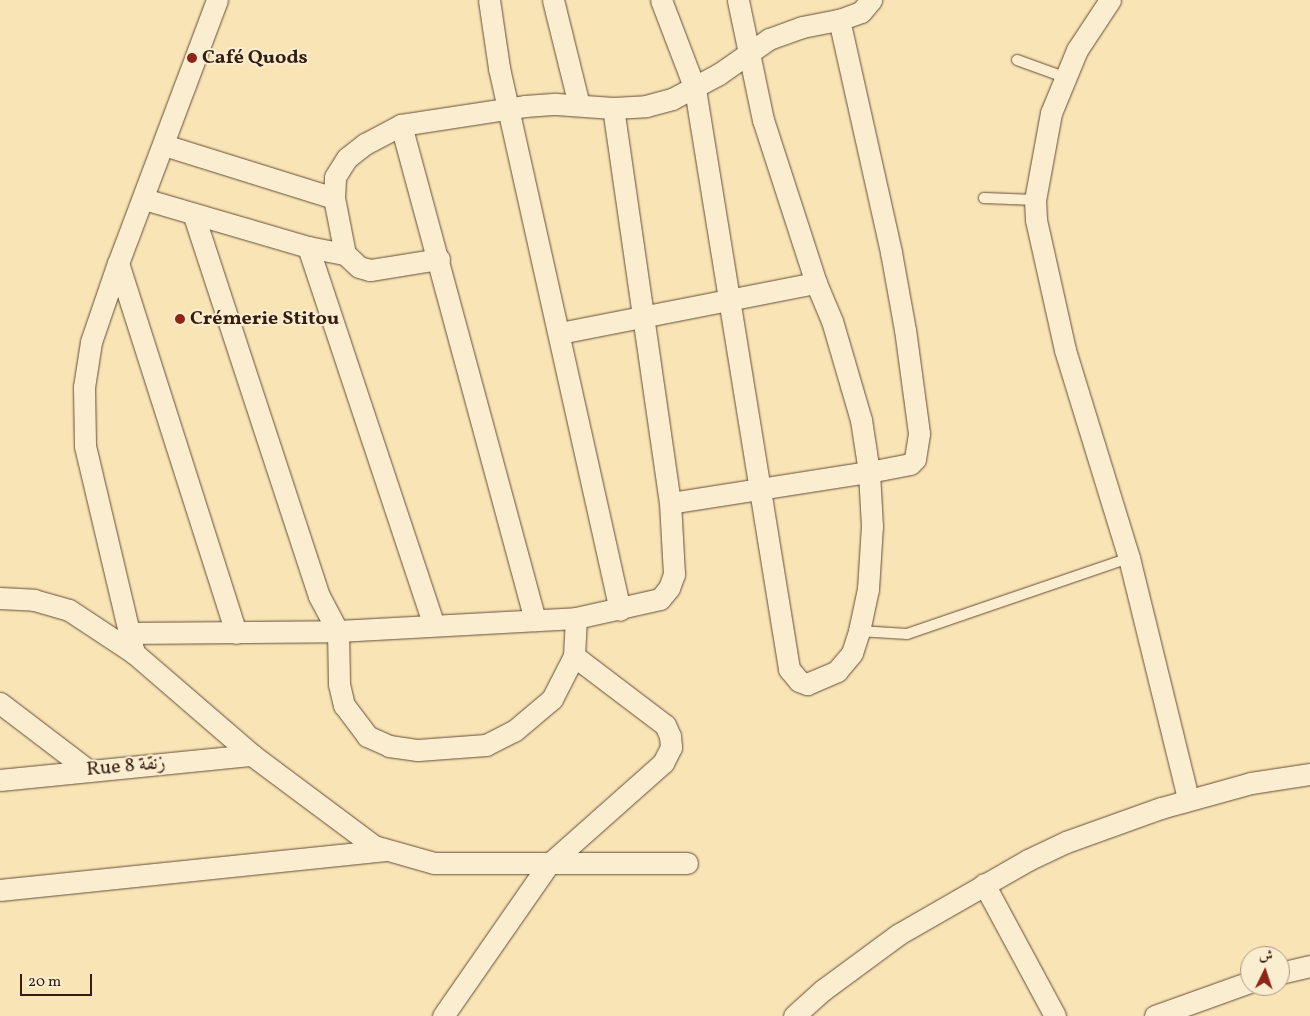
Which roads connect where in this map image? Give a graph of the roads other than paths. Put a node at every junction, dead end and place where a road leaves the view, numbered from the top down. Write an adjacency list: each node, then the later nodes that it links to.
1 (217, 0): 17 (street)
2 (489, 0): 15 (street)
3 (552, 0): 13 (street)
4 (661, 0): 12 (street)
5 (738, 0): 9 (street)
6 (871, 0): 8 (street)
7 (1110, 0): 11 (street)
8 (839, 20): 9 (street); 31 (street)
9 (747, 53): 12 (street); 27 (street)
10 (1017, 60): 11 (lane)
11 (1064, 77): 21 (street)
12 (695, 89): 14 (street); 28 (street)
13 (578, 105): 14 (street); 15 (street)
14 (613, 108): 29 (street)
15 (509, 109): 16 (street); 30 (street)
16 (401, 124): 18 (street); 25 (street)
17 (164, 145): 18 (street); 20 (street)
18 (334, 198): 24 (street)
19 (984, 198): 21 (lane)
20 (144, 199): 22 (street); 26 (street)
21 (1035, 200): 34 (street)
22 (194, 216): 23 (street); 41 (street)
23 (308, 247): 24 (street); 39 (street)
24 (345, 254): 25 (street)
25 (439, 259): 38 (street)
26 (118, 263): 42 (street); 43 (street)
27 (816, 282): 28 (street); 31 (street)
28 (730, 299): 29 (street); 32 (street)
29 (644, 315): 30 (street); 33 (street)
30 (560, 332): 36 (street)
31 (869, 472): 32 (street); 40 (street)
32 (760, 488): 33 (street); 40 (street)
33 (670, 503): 36 (street)
34 (1129, 558): 40 (lane); 51 (street)
35 (0, 598): 44 (street)
36 (620, 610): 37 (street)
37 (576, 618): 38 (street); 45 (street)
38 (535, 620): 39 (street)
39 (434, 625): 41 (street)
40 (859, 631)
41 (338, 632): 43 (street); 45 (street)
42 (127, 633): 43 (street); 44 (street)
43 (236, 633)
44 (134, 653): 47 (street)
45 (574, 656): 54 (street)
46 (0, 703): 48 (street)
47 (252, 755): 48 (street, Rue 8 زنقة); 52 (street)
48 (88, 770): 50 (street, Rue 8 زنقة)
49 (1310, 774): 51 (street)
50 (0, 780)
51 (1188, 799): 55 (street)
52 (385, 850): 54 (street); 56 (street)
53 (687, 863): 54 (street)
54 (548, 865): 60 (street)
55 (984, 884): 61 (street); 62 (street)
56 (0, 890)
57 (1310, 966): 58 (street)
58 (1290, 971)
59 (1240, 986): 63 (street)
60 (443, 1016)
61 (794, 1016)
62 (1055, 1016)
63 (1156, 1016)

